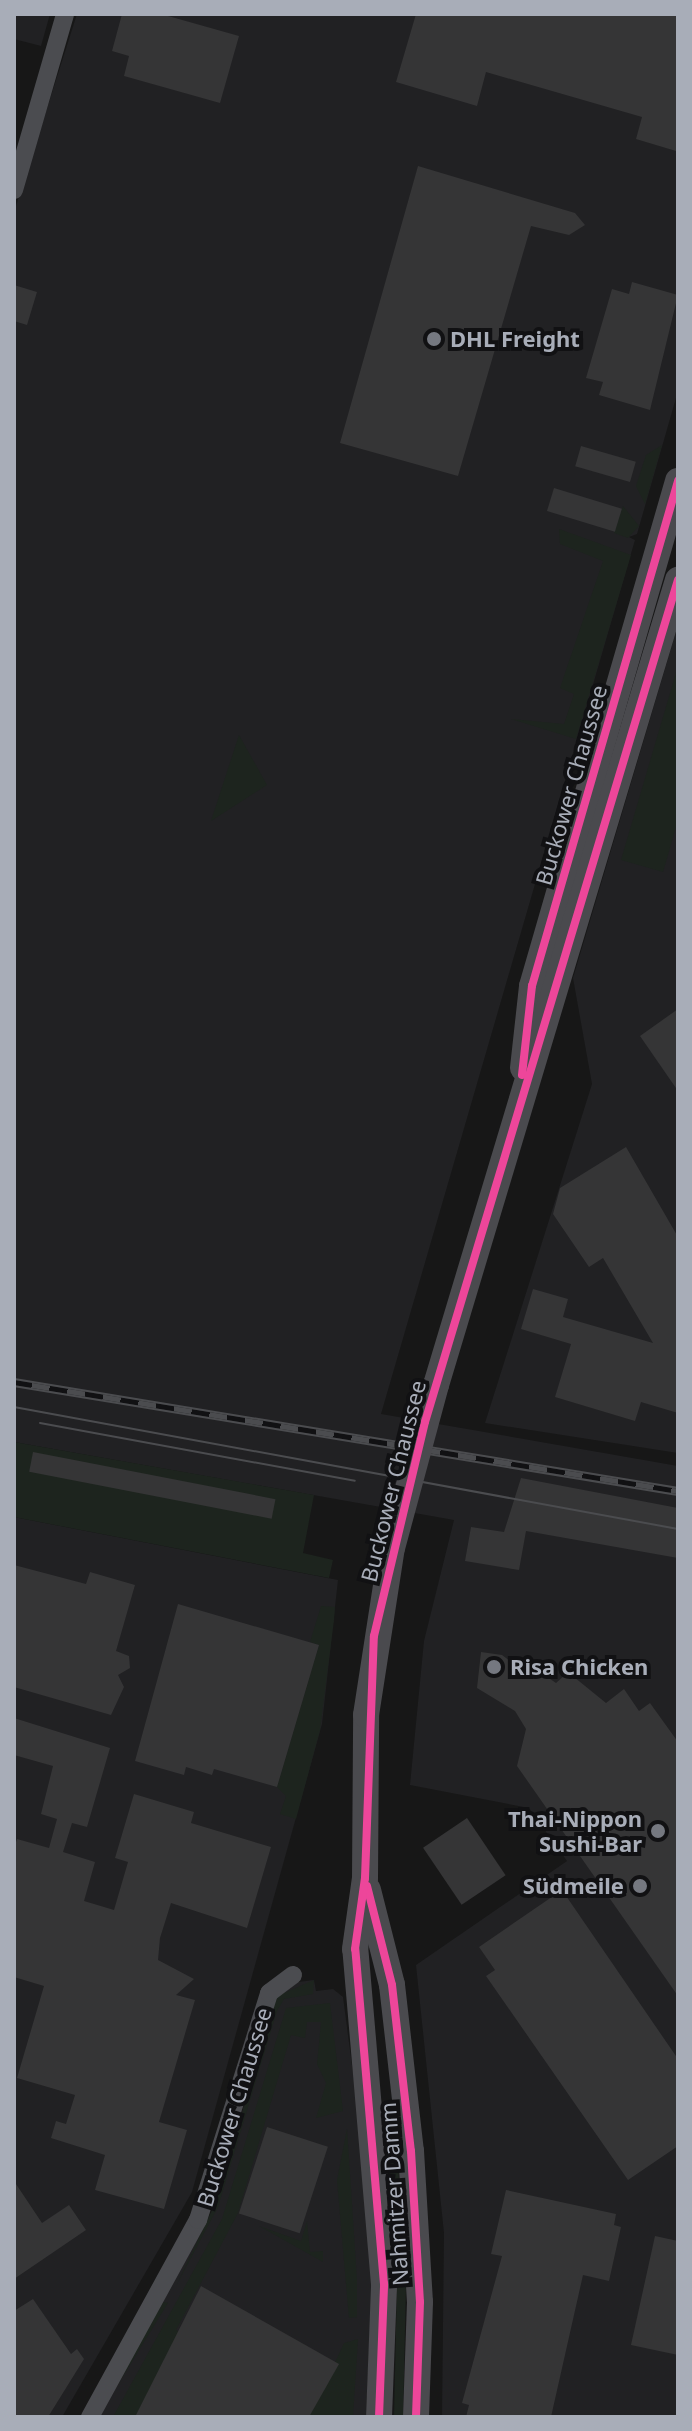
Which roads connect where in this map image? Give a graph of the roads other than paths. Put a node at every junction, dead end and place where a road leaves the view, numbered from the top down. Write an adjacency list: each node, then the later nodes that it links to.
1 (65, 14): 2 (street)
2 (14, 190)
3 (678, 481): 5 (main road, Buckower Chaussee)
4 (678, 580): 5 (main road, Buckower Chaussee)
5 (519, 1103): 6 (main road, Buckower Chaussee, bridge)
6 (365, 1878): 7 (main road, Buckower Chaussee); 8 (main road, Buckower Chaussee)
7 (389, 1970): 8 (street); 12 (main road, Nahmitzer Damm)
8 (356, 1971): 11 (main road, Nahmitzer Damm)
9 (293, 1975): 10 (street, Buckower Chaussee)
10 (90, 2417)
11 (379, 2417)
12 (416, 2417)

